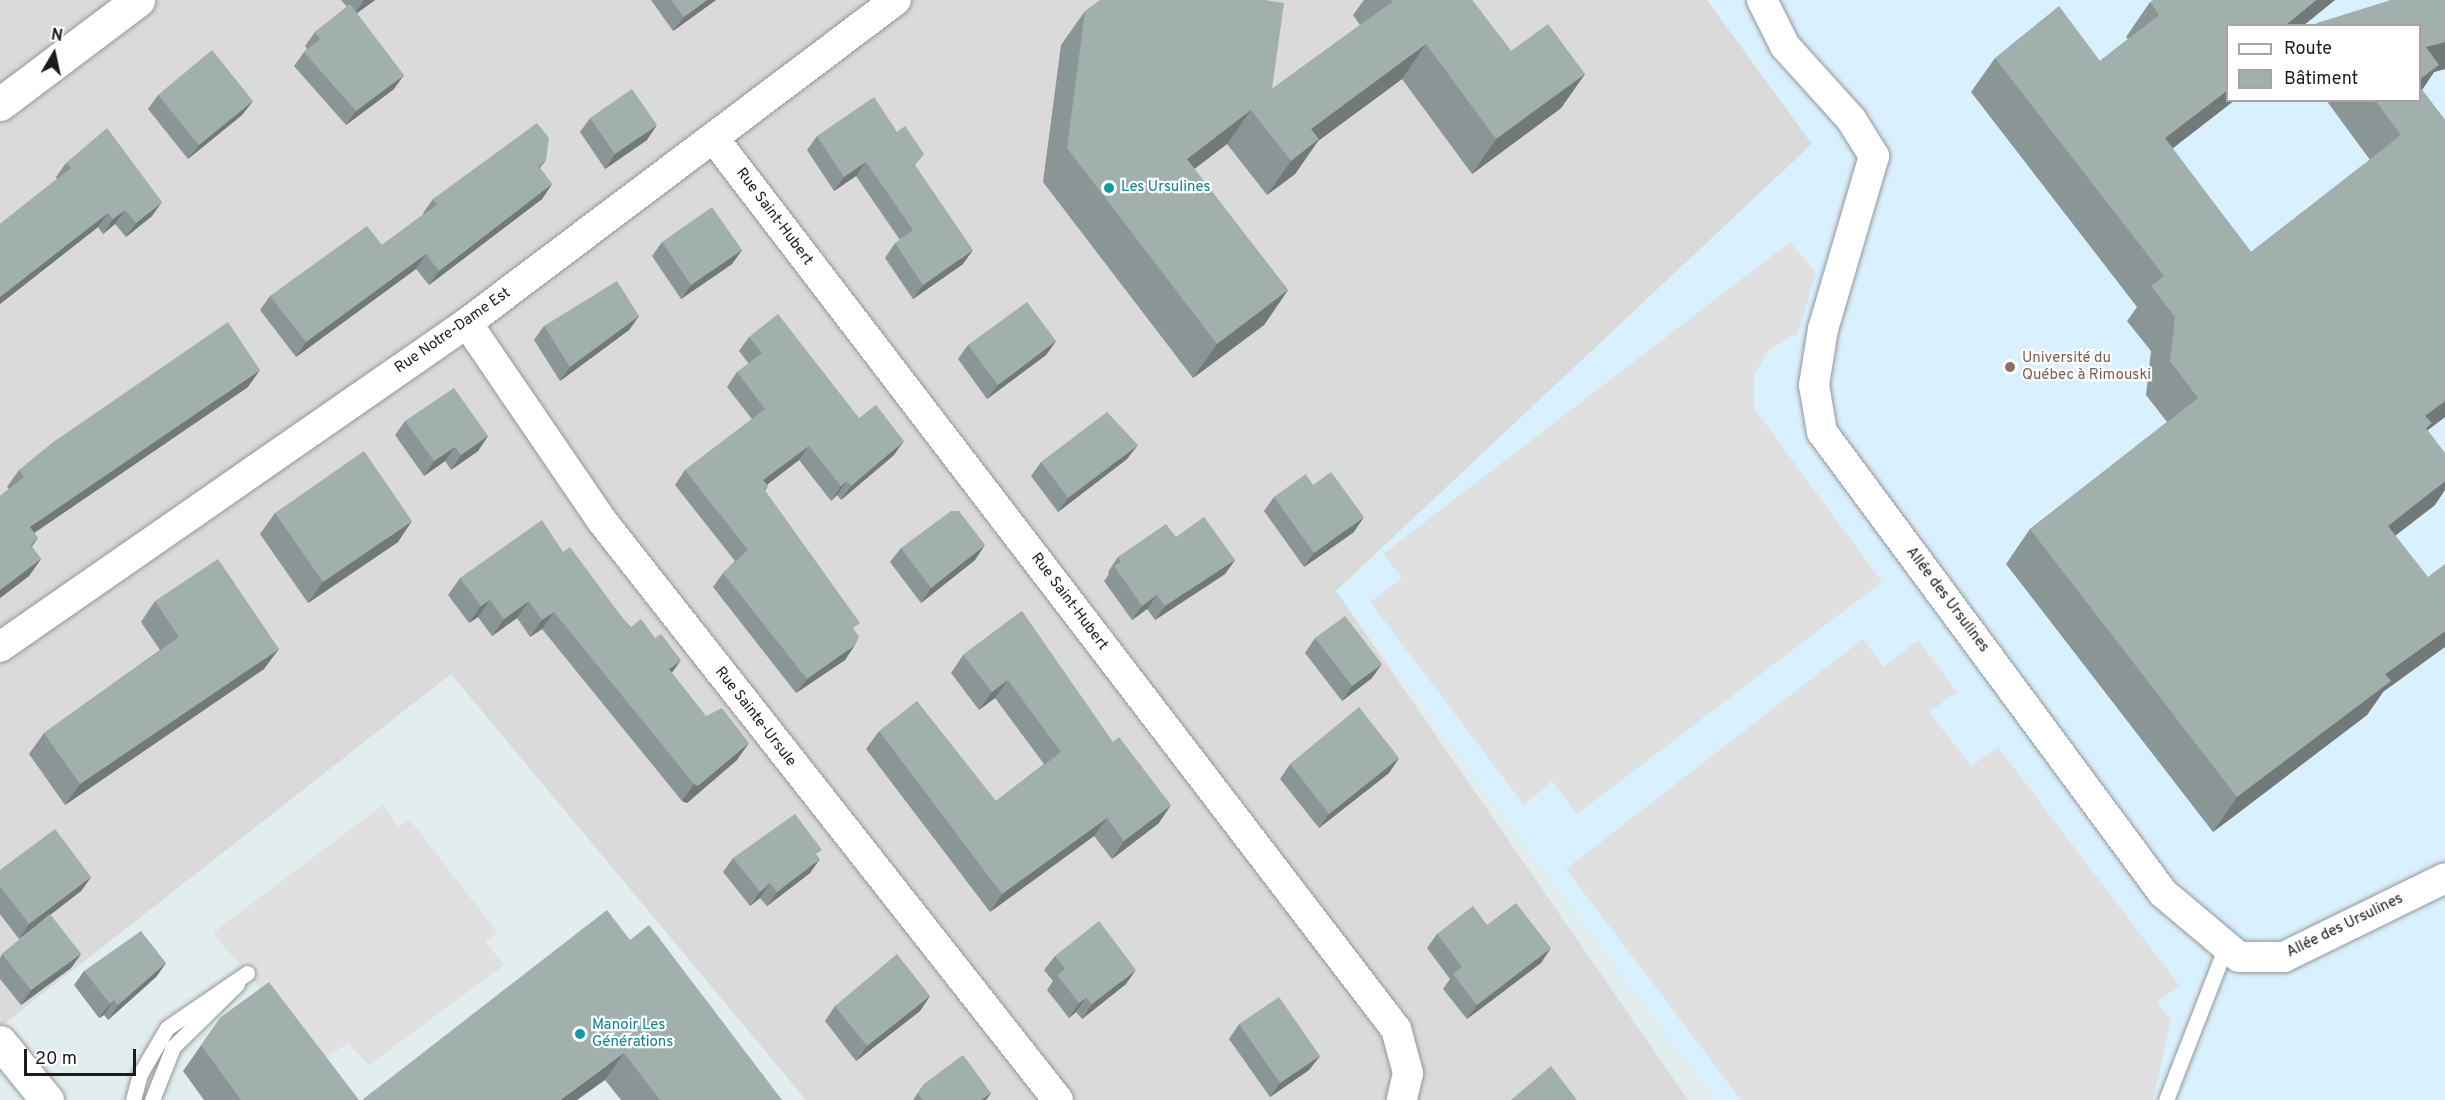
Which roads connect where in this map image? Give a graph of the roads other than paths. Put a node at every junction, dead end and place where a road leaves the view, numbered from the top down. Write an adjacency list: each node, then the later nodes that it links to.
1 (138, 0): 4 (street)
2 (896, 0): 5 (street, Rue Notre-Dame Est)
3 (1762, 0): 9 (street, Allée des Ursulines)
4 (0, 104)
5 (715, 140): 6 (street, Rue Notre-Dame Est); 11 (street, Rue Saint-Hubert)
6 (467, 323): 7 (street, Rue Notre-Dame Est); 15 (street, Rue Sainte-Ursule)
7 (0, 647)
8 (2445, 878): 9 (street, Allée des Ursulines)
9 (2226, 946): 16 (lane)
10 (0, 1042): 12 (street)
11 (1405, 1086)
12 (47, 1100)
13 (133, 1100): 14 (lane)
14 (152, 1100)
15 (1058, 1100)
16 (2166, 1100)

